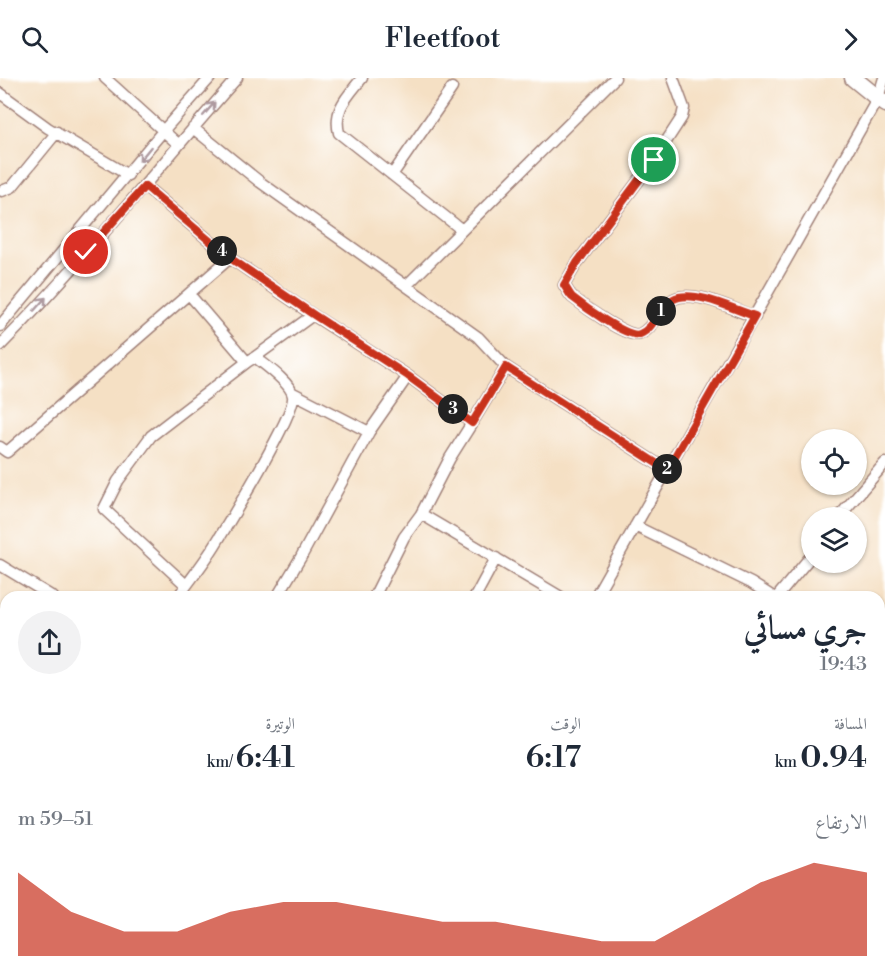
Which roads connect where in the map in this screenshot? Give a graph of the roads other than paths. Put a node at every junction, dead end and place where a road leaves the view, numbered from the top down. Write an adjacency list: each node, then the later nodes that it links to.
1 (105, 78): 13 (street)
2 (210, 78): 13 (street)
3 (237, 78): 12 (street, one-way to 3)
4 (362, 78): 17 (street)
5 (615, 78): 20 (street)
6 (674, 78): 25 (street)
7 (853, 78): 11 (main road)
8 (885, 78): 11 (street)
9 (453, 88): 17 (street)
10 (0, 93): 14 (street)
11 (881, 101): 25 (street)
12 (193, 128): 15 (street); 22 (street)
13 (163, 131): 15 (street); 16 (street, one-way to 16)
14 (57, 132): 16 (street); 19 (street)
15 (178, 144): 18 (street)
16 (128, 175): 26 (street)
17 (392, 175): 20 (street)
18 (145, 186): 21 (street); 27 (street, one-way to 18)
19 (1, 192)
20 (462, 230): 22 (street)
21 (230, 258): 23 (street); 24 (street)
22 (406, 285): 29 (street)
23 (189, 294): 28 (street); 34 (street)
24 (314, 315): 28 (street); 30 (street)
25 (755, 316): 36 (street)
26 (0, 326)
27 (0, 346)
28 (251, 359): 31 (street); 43 (street)
29 (506, 367): 32 (street); 36 (street)
30 (408, 376): 32 (street); 33 (street)
31 (293, 393): 33 (street); 43 (street)
32 (472, 423): 38 (street)
33 (369, 432): 46 (street)
34 (0, 447)
35 (885, 463): 37 (street)
36 (667, 470): 39 (street)
37 (847, 507)
38 (421, 514): 40 (street); 47 (street)
39 (634, 526): 50 (street); 51 (street)
40 (496, 558): 48 (street); 49 (street)
41 (0, 565): 44 (street)
42 (801, 567): 52 (street)
43 (186, 585): 45 (street)
44 (43, 591)
45 (182, 591)
46 (281, 591)
47 (377, 591)
48 (478, 591)
49 (551, 591)
50 (598, 591)
51 (765, 591)
52 (780, 591)

